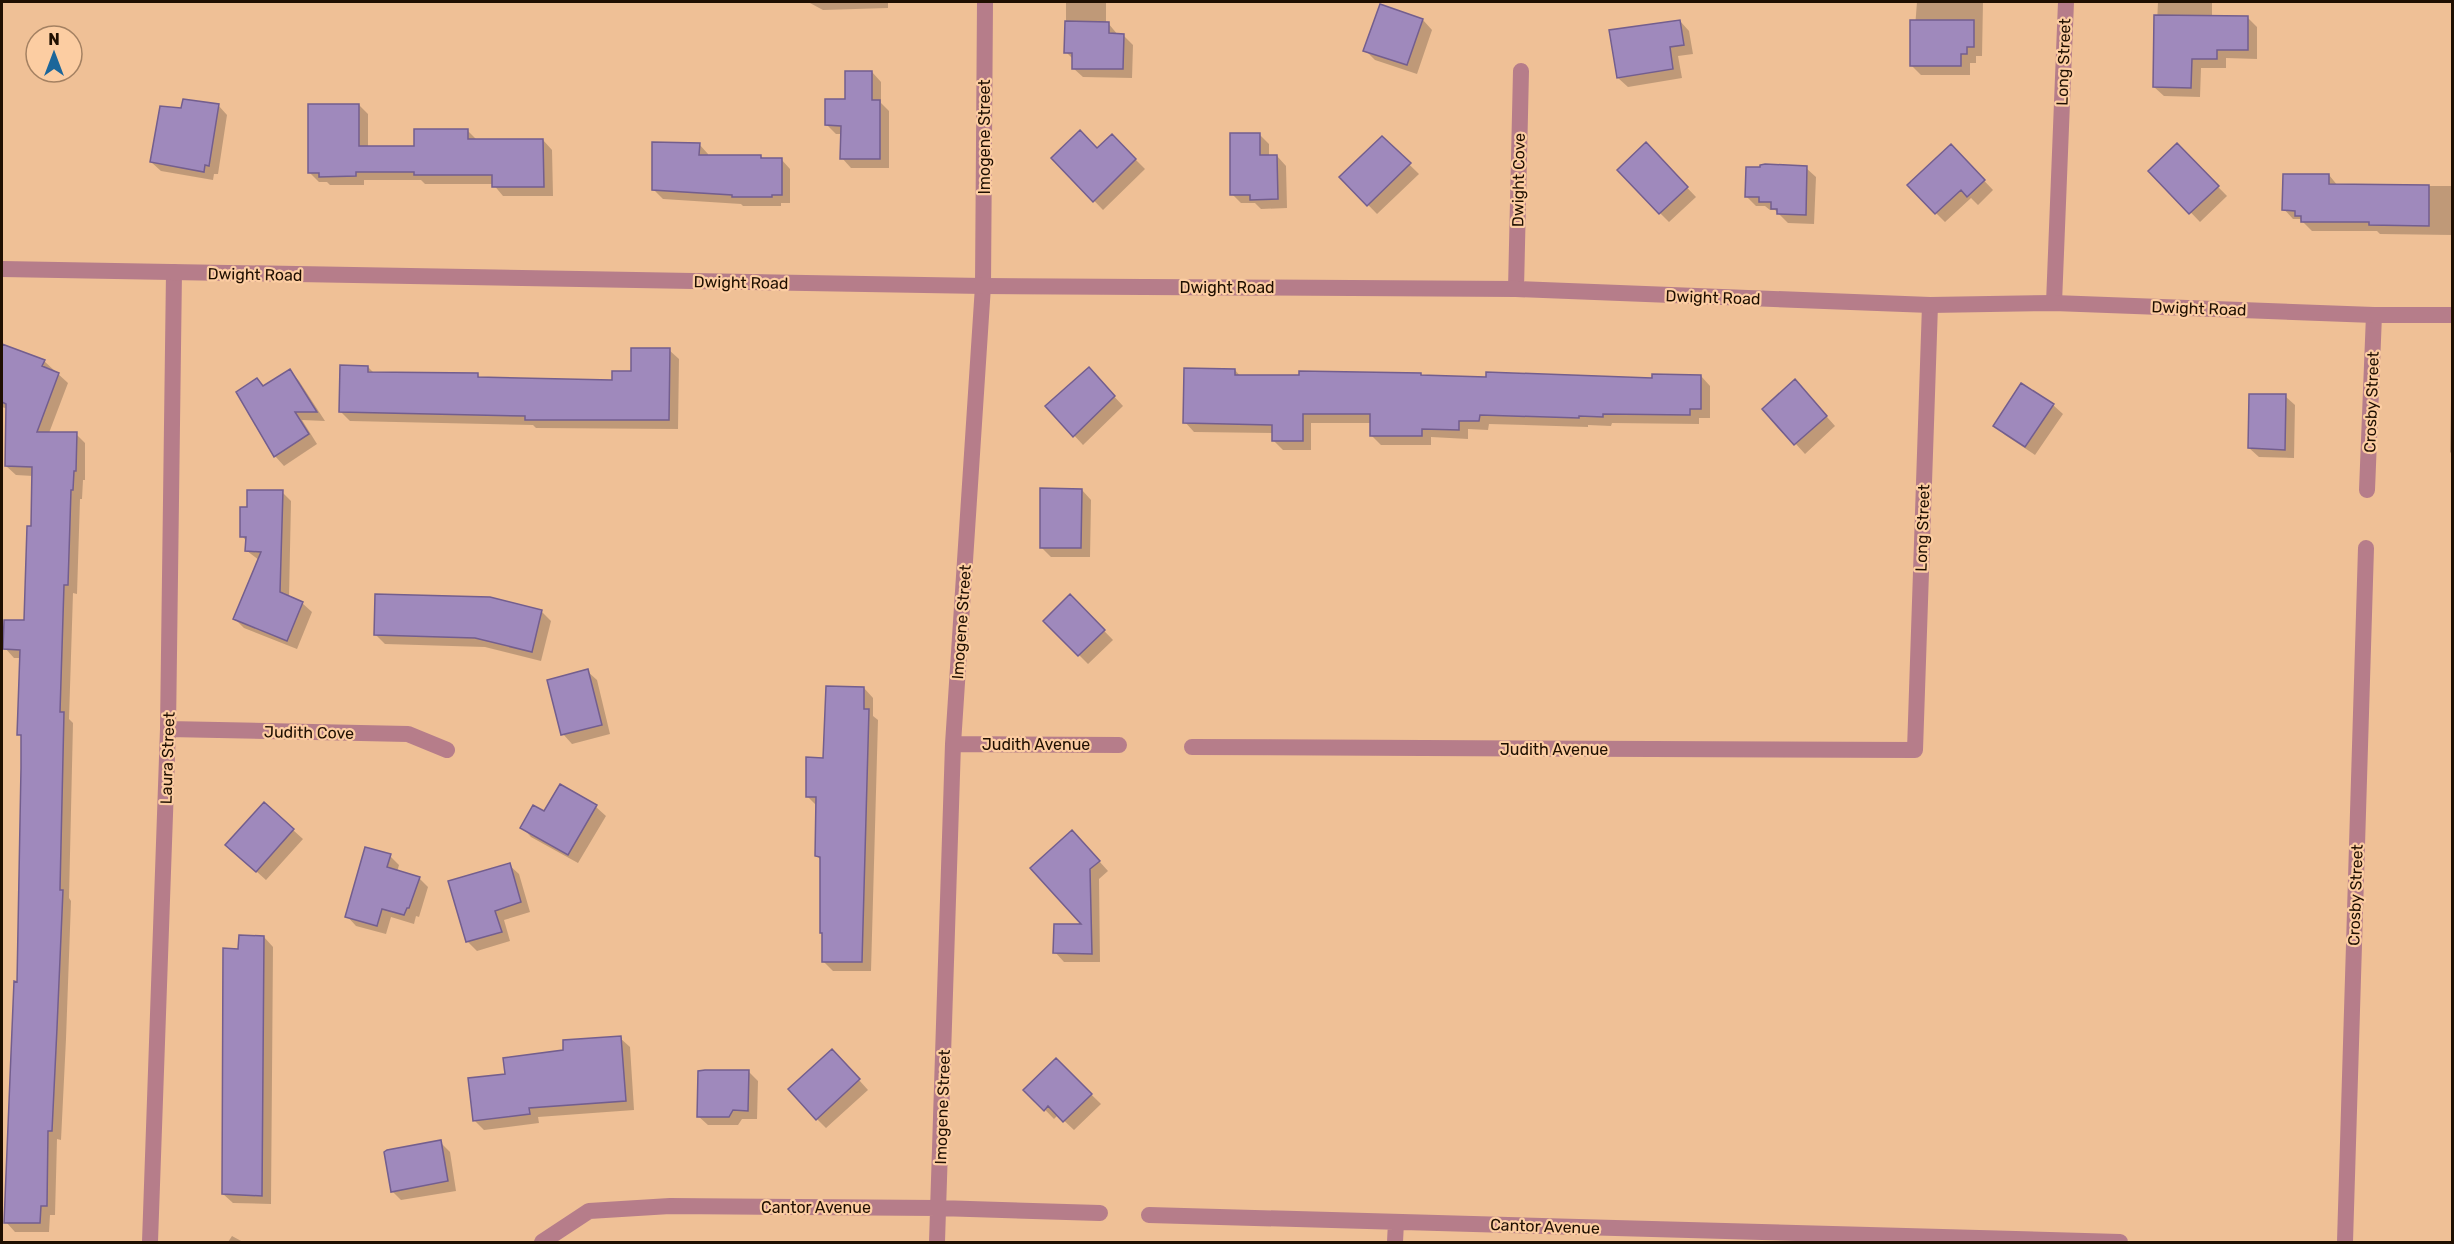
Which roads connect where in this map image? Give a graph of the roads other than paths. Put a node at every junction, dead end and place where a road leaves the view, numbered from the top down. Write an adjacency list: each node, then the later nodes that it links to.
1 (984, 2): 6 (street, Imogene Street)
2 (2066, 2): 8 (street, Long Street)
3 (1521, 71): 7 (street, Dwight Cove)
4 (2, 269): 5 (street, Dwight Road)
5 (174, 272): 6 (street, Dwight Road); 14 (street, Laura Street)
6 (983, 286): 7 (street, Dwight Road); 15 (street, Imogene Street)
7 (1516, 289): 9 (street, Dwight Road)
8 (2054, 303): 9 (street, Dwight Road); 10 (street, Dwight Road)
9 (1930, 305): 19 (street, Long Street)
10 (2374, 315): 11 (street, Dwight Road); 12 (street, Crosby Street)
11 (2452, 315)
12 (2367, 490)
13 (2366, 548): 29 (street, Crosby Street)
14 (168, 729): 18 (street, Judith Cove); 24 (street, Laura Street)
15 (953, 744): 16 (street, Judith Avenue); 20 (street, Imogene Street)
16 (1119, 745)
17 (1192, 747): 19 (street, Judith Avenue)
18 (447, 750)
19 (1915, 750)
20 (938, 1208): 21 (street, Cantor Avenue); 25 (street, Cantor Avenue); 26 (street, Imogene Street)
21 (1100, 1213)
22 (1149, 1215): 23 (street, Cantor Avenue)
23 (1396, 1222): 27 (street); 28 (street, Cantor Avenue)
24 (150, 1242)
25 (542, 1242)
26 (937, 1242)
27 (1395, 1242)
28 (2120, 1242)
29 (2345, 1242)

